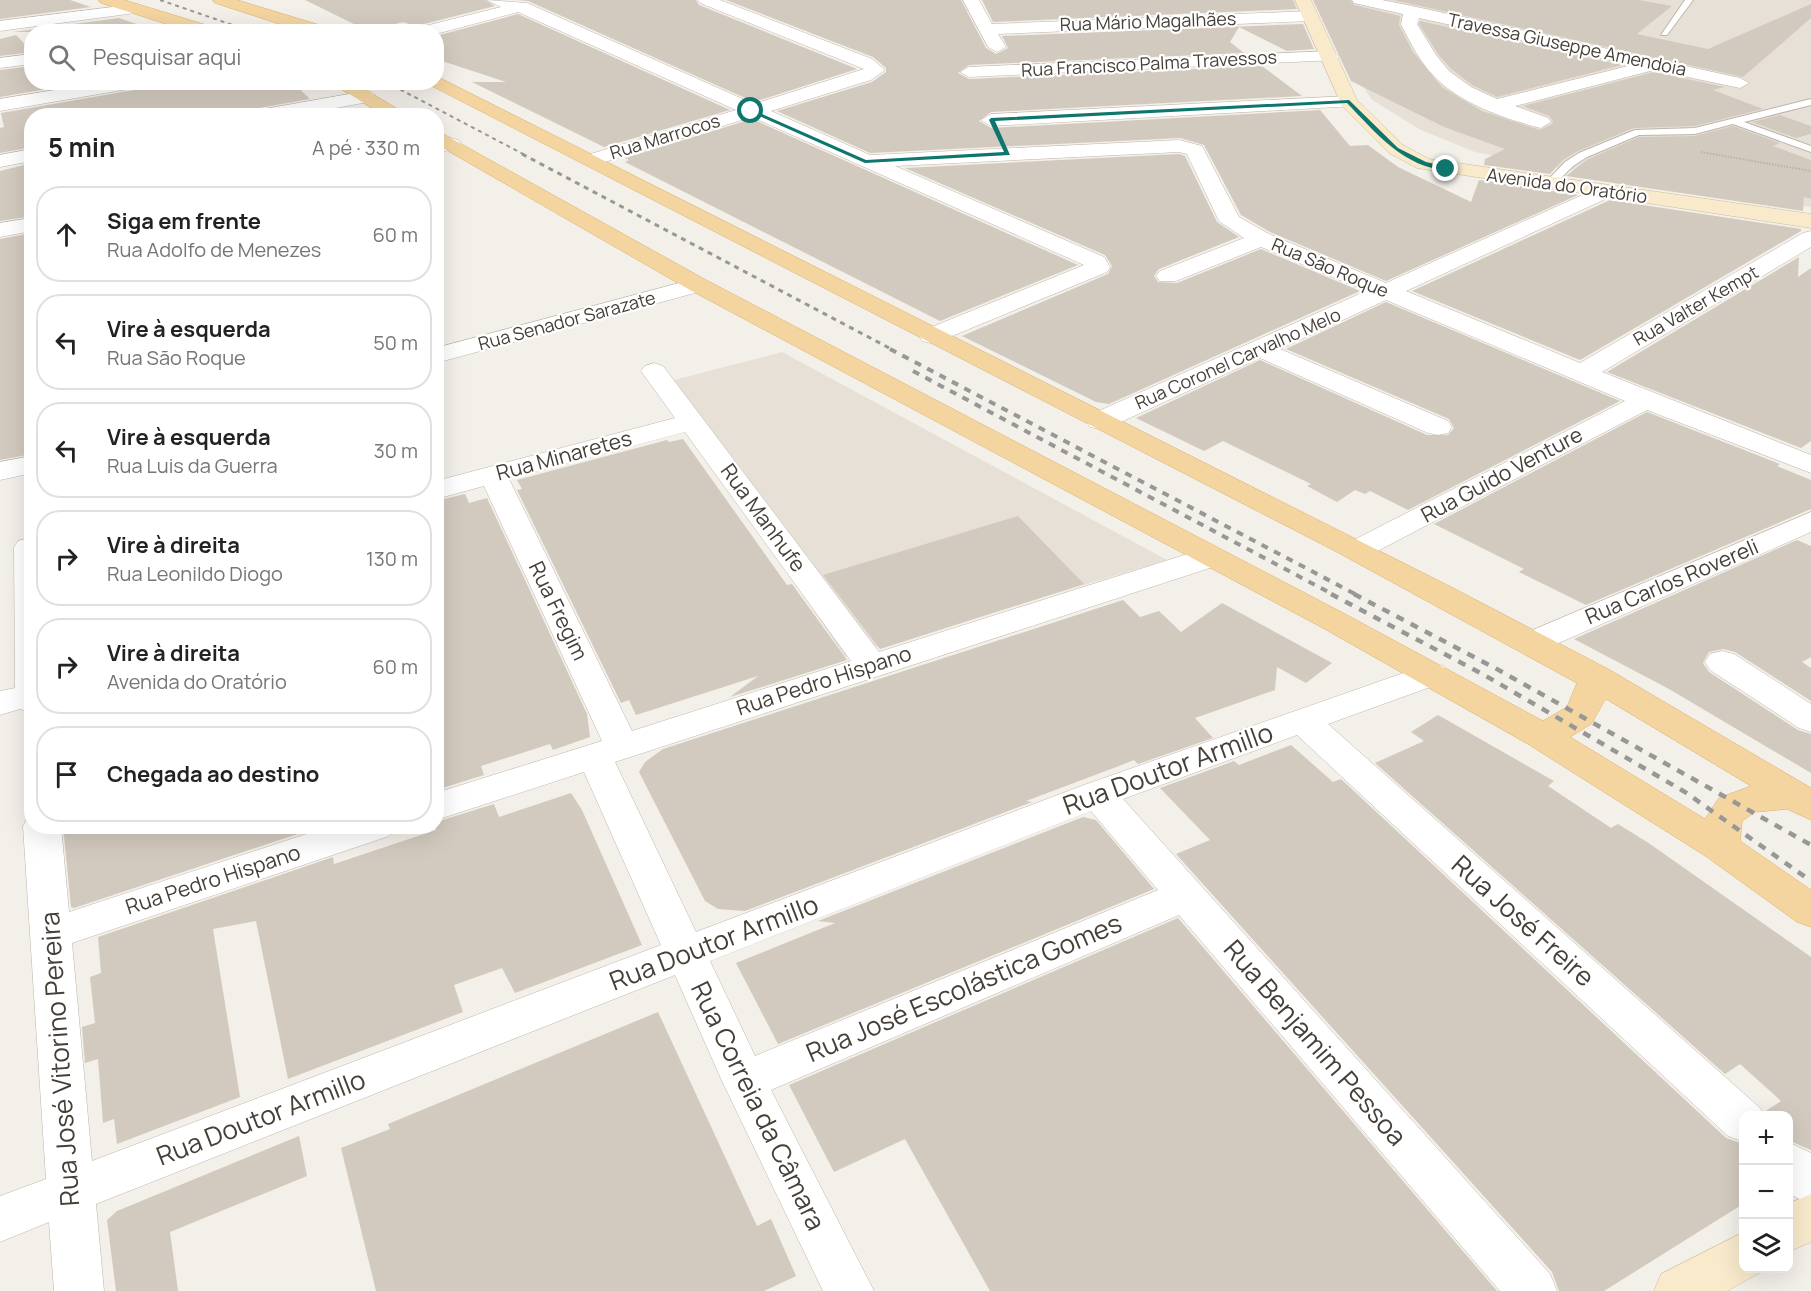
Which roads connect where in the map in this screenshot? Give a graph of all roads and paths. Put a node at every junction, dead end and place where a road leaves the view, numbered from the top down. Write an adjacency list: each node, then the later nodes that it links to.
1 (107, 0): 11 (main road)
2 (221, 0): 14 (main road)
3 (495, 0): 9 (street)
4 (549, 0): 9 (street)
5 (706, 0): 37 (street, Rua Marrocos)
6 (970, 0): 17 (street)
7 (1360, 0): 12 (street, Travessa Giuseppe Amendoia)
8 (1689, 0): 18 (lane)
9 (520, 7): 16 (street); 37 (street)
10 (1307, 8): 17 (street, Rua Mário Magalhães); 21 (main road, Avenida do Oratório)
11 (137, 9): 13 (main road); 15 (street)
12 (1412, 11): 24 (street, Travessa Giuseppe Amendoia); 34 (street)
13 (185, 24)
14 (298, 24)
15 (0, 26)
16 (444, 27)
17 (986, 29): 19 (street)
18 (1664, 33)
19 (997, 47)
20 (960, 53): 25 (street)
21 (1330, 56): 25 (street, Rua Francisco Palma Travessos); 31 (main road, Avenida do Oratório)
22 (24, 60): 23 (street)
23 (0, 63)
24 (1653, 65): 26 (street, Travessa Giuseppe Amendoia); 34 (street)
25 (969, 72): 38 (street)
26 (1740, 83)
27 (444, 85): 46 (main road)
28 (91, 90): 33 (street)
29 (353, 90): 30 (main road)
30 (366, 97): 35 (street); 36 (main road)
31 (1349, 102): 38 (street); 50 (main road, Avenida do Oratório)
32 (1811, 102): 39 (lane)
33 (0, 105)
34 (1497, 105): 40 (street)
35 (304, 108)
36 (386, 108)
37 (751, 111): 46 (street, Rua Marrocos); 48 (street)
38 (991, 120): 44 (street)
39 (1732, 121): 42 (lane); 50 (lane)
40 (1541, 122)
41 (444, 144): 58 (main road)
42 (1811, 149)
43 (1694, 150): 49 (path)
44 (1008, 153): 48 (street, Rua São Roque); 56 (street, Rua São Roque)
45 (24, 156): 47 (street)
46 (591, 160): 60 (main road)
47 (0, 161)
48 (865, 161): 60 (street)
49 (1811, 171)
50 (1549, 184): 51 (main road, Avenida do Oratório)
51 (1605, 192): 52 (main road, Avenida do Oratório); 59 (street, Rua Coronel Carvalho Melo)
52 (1811, 221)
53 (24, 226): 54 (street)
54 (0, 230)
55 (1811, 238): 64 (street, Rua Valter Kempt)
56 (1261, 239): 57 (street); 59 (street, Rua São Roque)
57 (1168, 276)
58 (698, 285): 62 (street, Rua Senador Sarazate); 76 (main road)
59 (1386, 292): 61 (street, Rua Coronel Carvalho Melo); 64 (street, Rua São Roque)
60 (931, 336): 66 (main road)
61 (1260, 349): 66 (street, Rua Coronel Carvalho Melo); 68 (street)
62 (444, 354)
63 (654, 371): 67 (street, Rua Manhufe)
64 (1582, 373): 65 (street, Rua São Roque)
65 (1646, 400): 69 (street, Rua São Roque); 75 (street, Rua Guido Venture)
66 (1100, 421): 75 (main road)
67 (692, 422): 72 (street, Rua Minaretes); 79 (street, Rua Manhufe)
68 (1438, 427)
69 (1810, 462)
70 (24, 466): 71 (street)
71 (0, 471)
72 (493, 475): 73 (street, Rua Minaretes); 87 (street, Rua Fregim)
73 (444, 488)
74 (1811, 521): 77 (street, Rua Carlos Rovereli)
75 (1358, 550): 77 (main road)
76 (1211, 557): 79 (street, Rua Pedro Hispano); 80 (main road)
77 (1533, 642): 81 (main road)
78 (1722, 662): 85 (street)
79 (872, 665): 87 (street, Rua Pedro Hispano)
80 (1432, 674): 84 (street, Rua Doutor Armillo); 86 (main road)
81 (1596, 677): 86 (main road); 89 (main road)
82 (24, 696): 83 (street)
83 (0, 703)
84 (1302, 720): 88 (street, Rua Doutor Armillo); 99 (street, Rua José Freire)
85 (1811, 720)
86 (1541, 735): 93 (main road)
87 (609, 752): 90 (street, Rua Pedro Hispano); 97 (street, Rua Correia da Câmara)
88 (1097, 794): 94 (street, Rua Benjamim Pessoa); 97 (street, Rua Doutor Armillo)
89 (1802, 800): 93 (main road)
90 (444, 804)
91 (43, 834): 96 (street, Rua José Vitorino Pereira)
92 (345, 834): 96 (street, Rua Pedro Hispano)
93 (1721, 847): 95 (main road)
94 (1185, 895): 98 (street, Rua José Escolástica Gomes); 109 (street, Rua Benjamim Pessoa)
95 (1811, 911)
96 (51, 934): 102 (street, Rua José Vitorino Pereira)
97 (685, 954): 98 (street, Rua Correia da Câmara); 102 (street, Rua Doutor Armillo)
98 (744, 1081): 108 (street, Rua Correia da Câmara)
99 (1739, 1118)
100 (1790, 1165): 101 (street)
101 (1811, 1184)
102 (71, 1192): 104 (street, Rua Doutor Armillo); 107 (street, Rua José Vitorino Pereira)
103 (1811, 1217): 105 (main road)
104 (0, 1219)
105 (1793, 1226)
106 (1739, 1257): 110 (main road)
107 (79, 1291)
108 (849, 1291)
109 (1532, 1291)
110 (1678, 1291)

